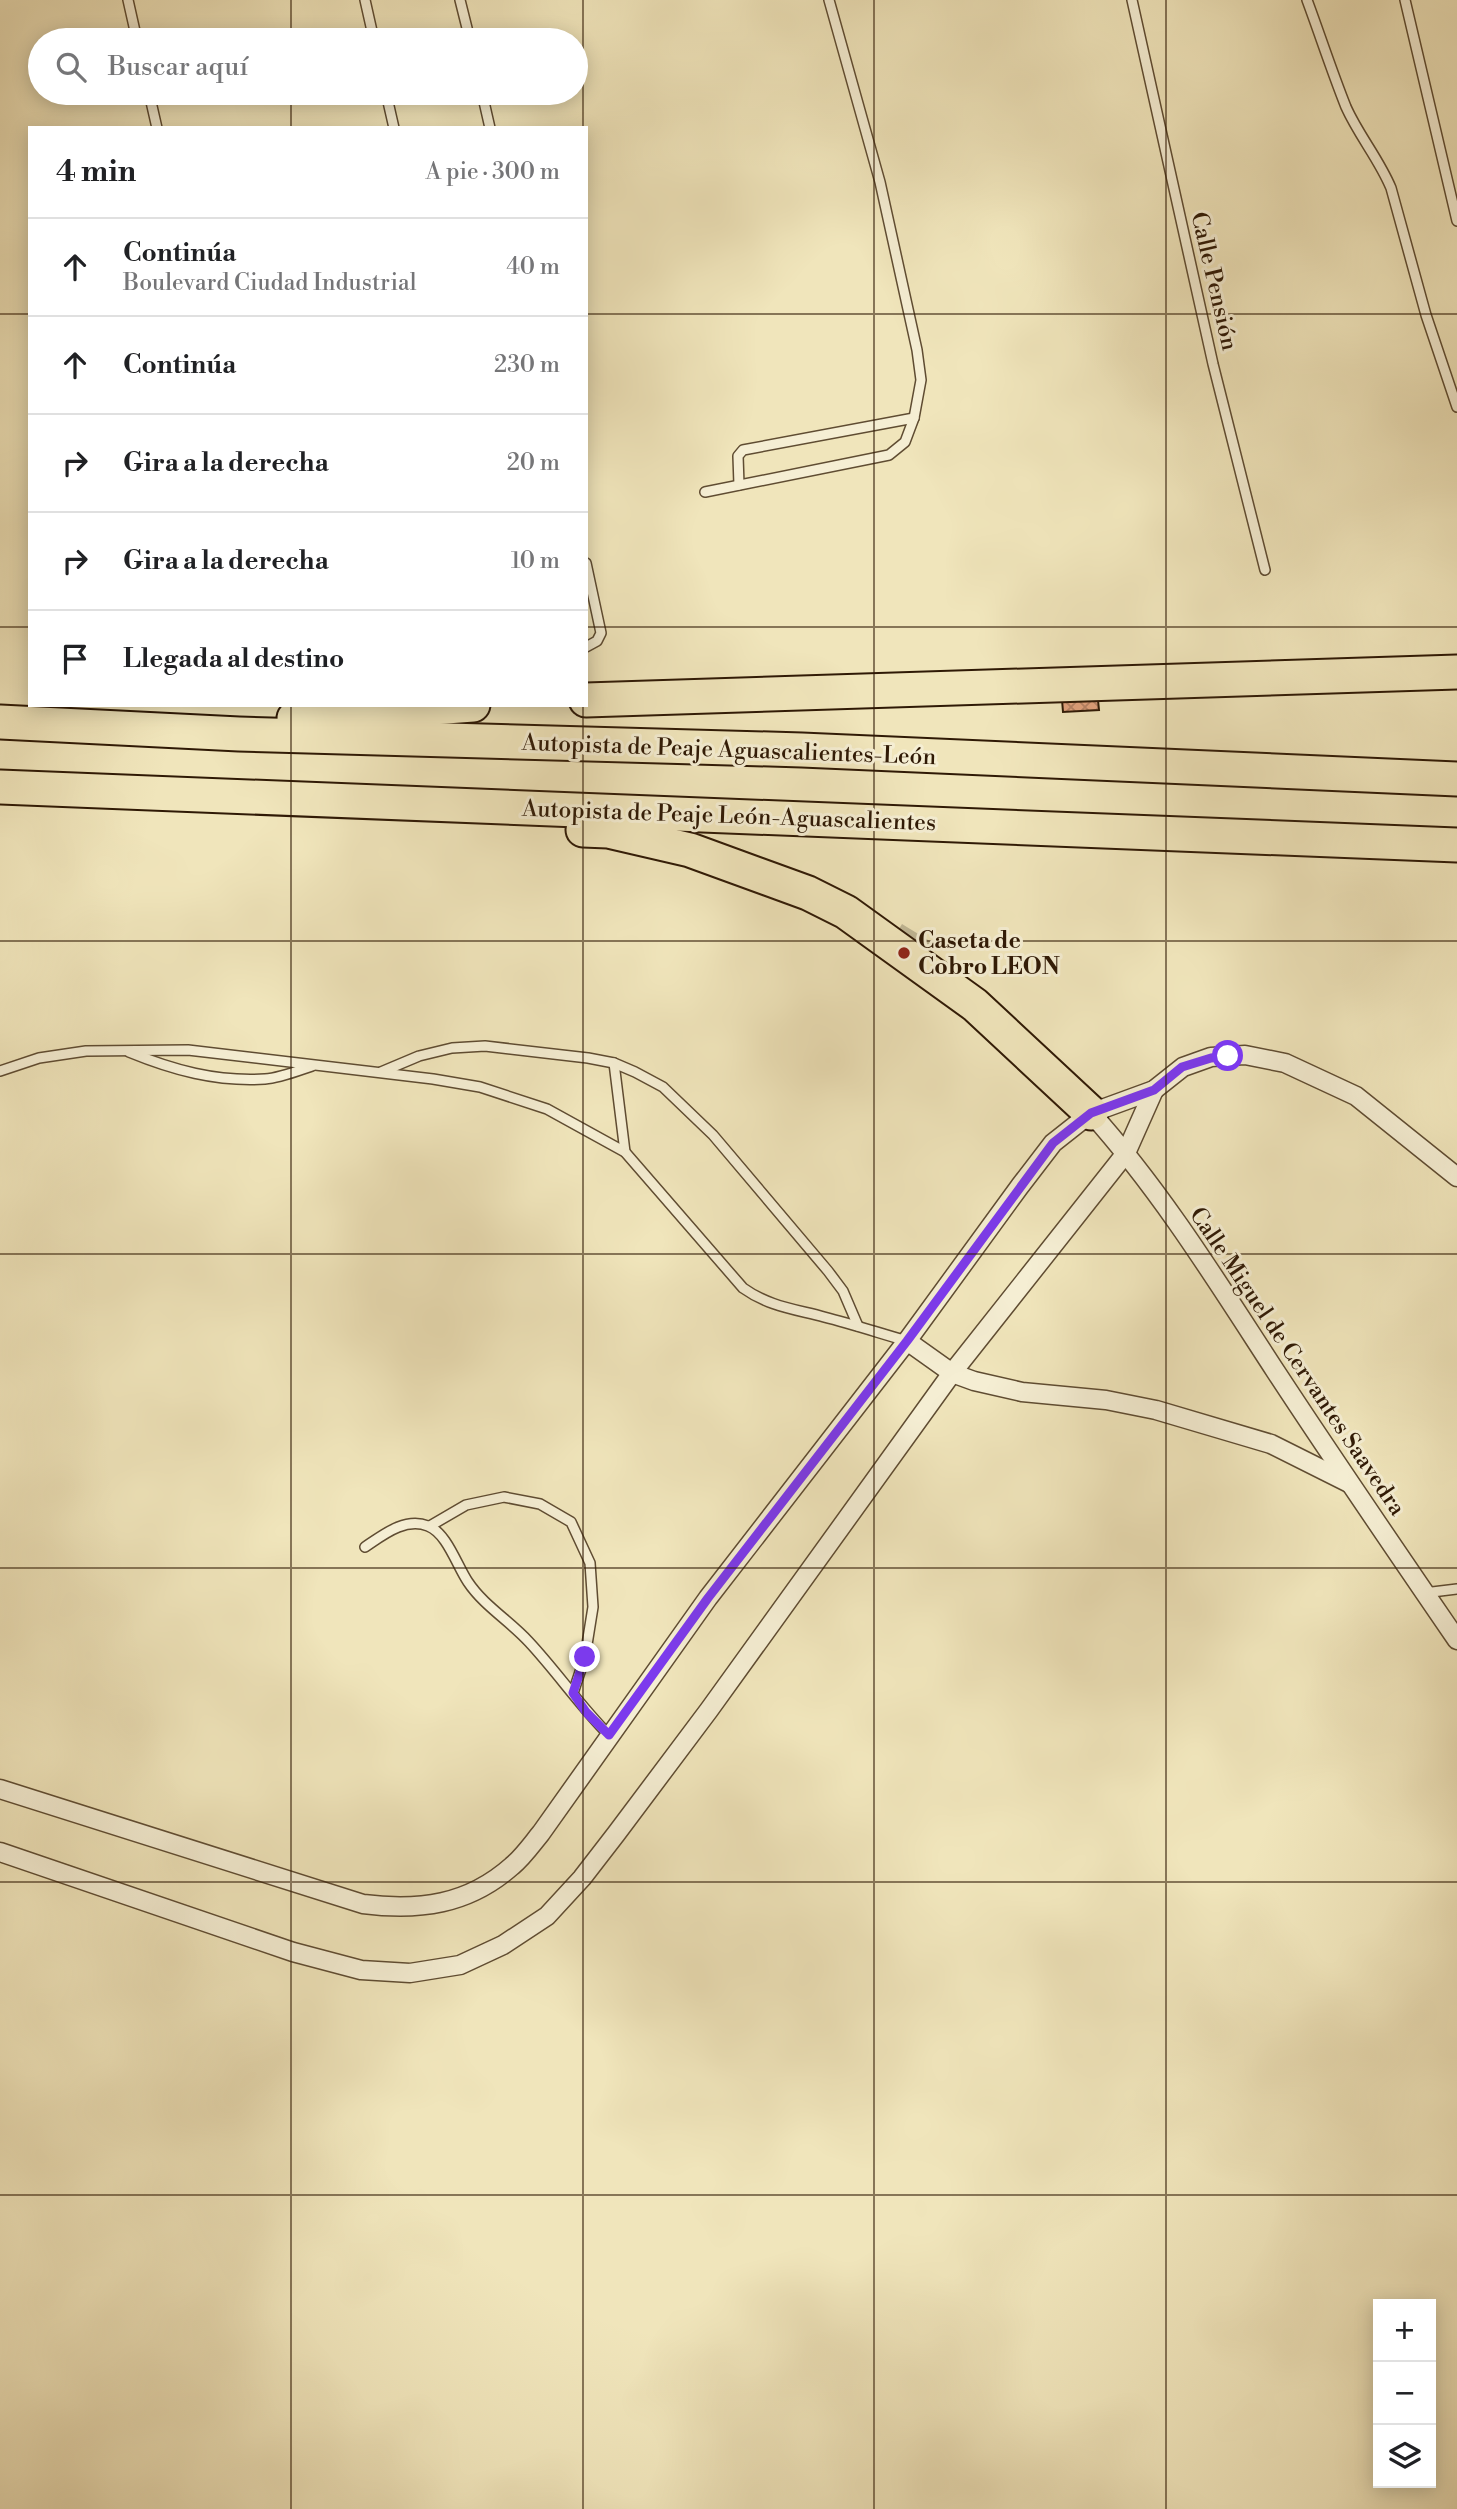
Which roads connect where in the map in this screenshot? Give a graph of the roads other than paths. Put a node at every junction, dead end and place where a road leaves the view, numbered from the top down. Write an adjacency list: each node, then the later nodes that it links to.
1 (128, 0): 8 (lane)
2 (365, 0): 9 (lane)
3 (460, 0): 10 (lane)
4 (829, 0): 19 (lane)
5 (1132, 0): 22 (lane, Calle Pensión)
6 (1307, 0): 18 (lane)
7 (1405, 0): 17 (lane)
8 (134, 28)
9 (371, 28)
10 (467, 28)
11 (152, 105): 14 (lane)
12 (389, 105): 15 (lane)
13 (485, 105): 16 (lane)
14 (157, 126)
15 (394, 126)
16 (490, 126)
17 (1457, 221)
18 (1457, 407)
19 (914, 418): 20 (lane); 20 (lane)
20 (739, 485): 21 (lane)
21 (705, 492)
22 (1265, 570)
23 (588, 572): 24 (lane)
24 (588, 646)
25 (1457, 672): 26 (highway)
26 (588, 700)
27 (441, 707): 29 (highway)
28 (0, 722): 29 (highway, Autopista de Peaje Aguascalientes-León)
29 (239, 734): 30 (highway, Autopista de Peaje Aguascalientes-León)
30 (1457, 779)
31 (0, 786): 33 (highway, Autopista de Peaje León-Aguascalientes)
32 (0, 807): 40 (highway)
33 (1457, 845)
34 (124, 1050): 36 (lane); 36 (lane); 37 (lane)
35 (614, 1063): 38 (lane); 41 (lane); 44 (lane)
36 (317, 1065): 38 (lane)
37 (0, 1071)
38 (380, 1073): 41 (lane)
39 (1154, 1090): 40 (street); 42 (street); 43 (street)
40 (1091, 1113): 42 (street, Calle Miguel de Cervantes Saavedra); 45 (street)
41 (625, 1152): 44 (lane)
42 (1126, 1153): 46 (street); 47 (street, Calle Miguel de Cervantes Saavedra)
43 (1457, 1177)
44 (858, 1326): 45 (lane)
45 (907, 1341): 46 (street); 54 (street)
46 (952, 1373): 47 (street); 56 (street)
47 (1349, 1483): 51 (street, Calle Miguel de Cervantes Saavedra)
48 (430, 1526): 49 (lane); 53 (lane); 53 (lane)
49 (365, 1547)
50 (1457, 1589): 51 (lane)
51 (1424, 1593): 52 (street, Calle Miguel de Cervantes Saavedra)
52 (1457, 1640)
53 (573, 1693): 54 (lane)
54 (609, 1735): 55 (street)
55 (1, 1792)
56 (0, 1852)

